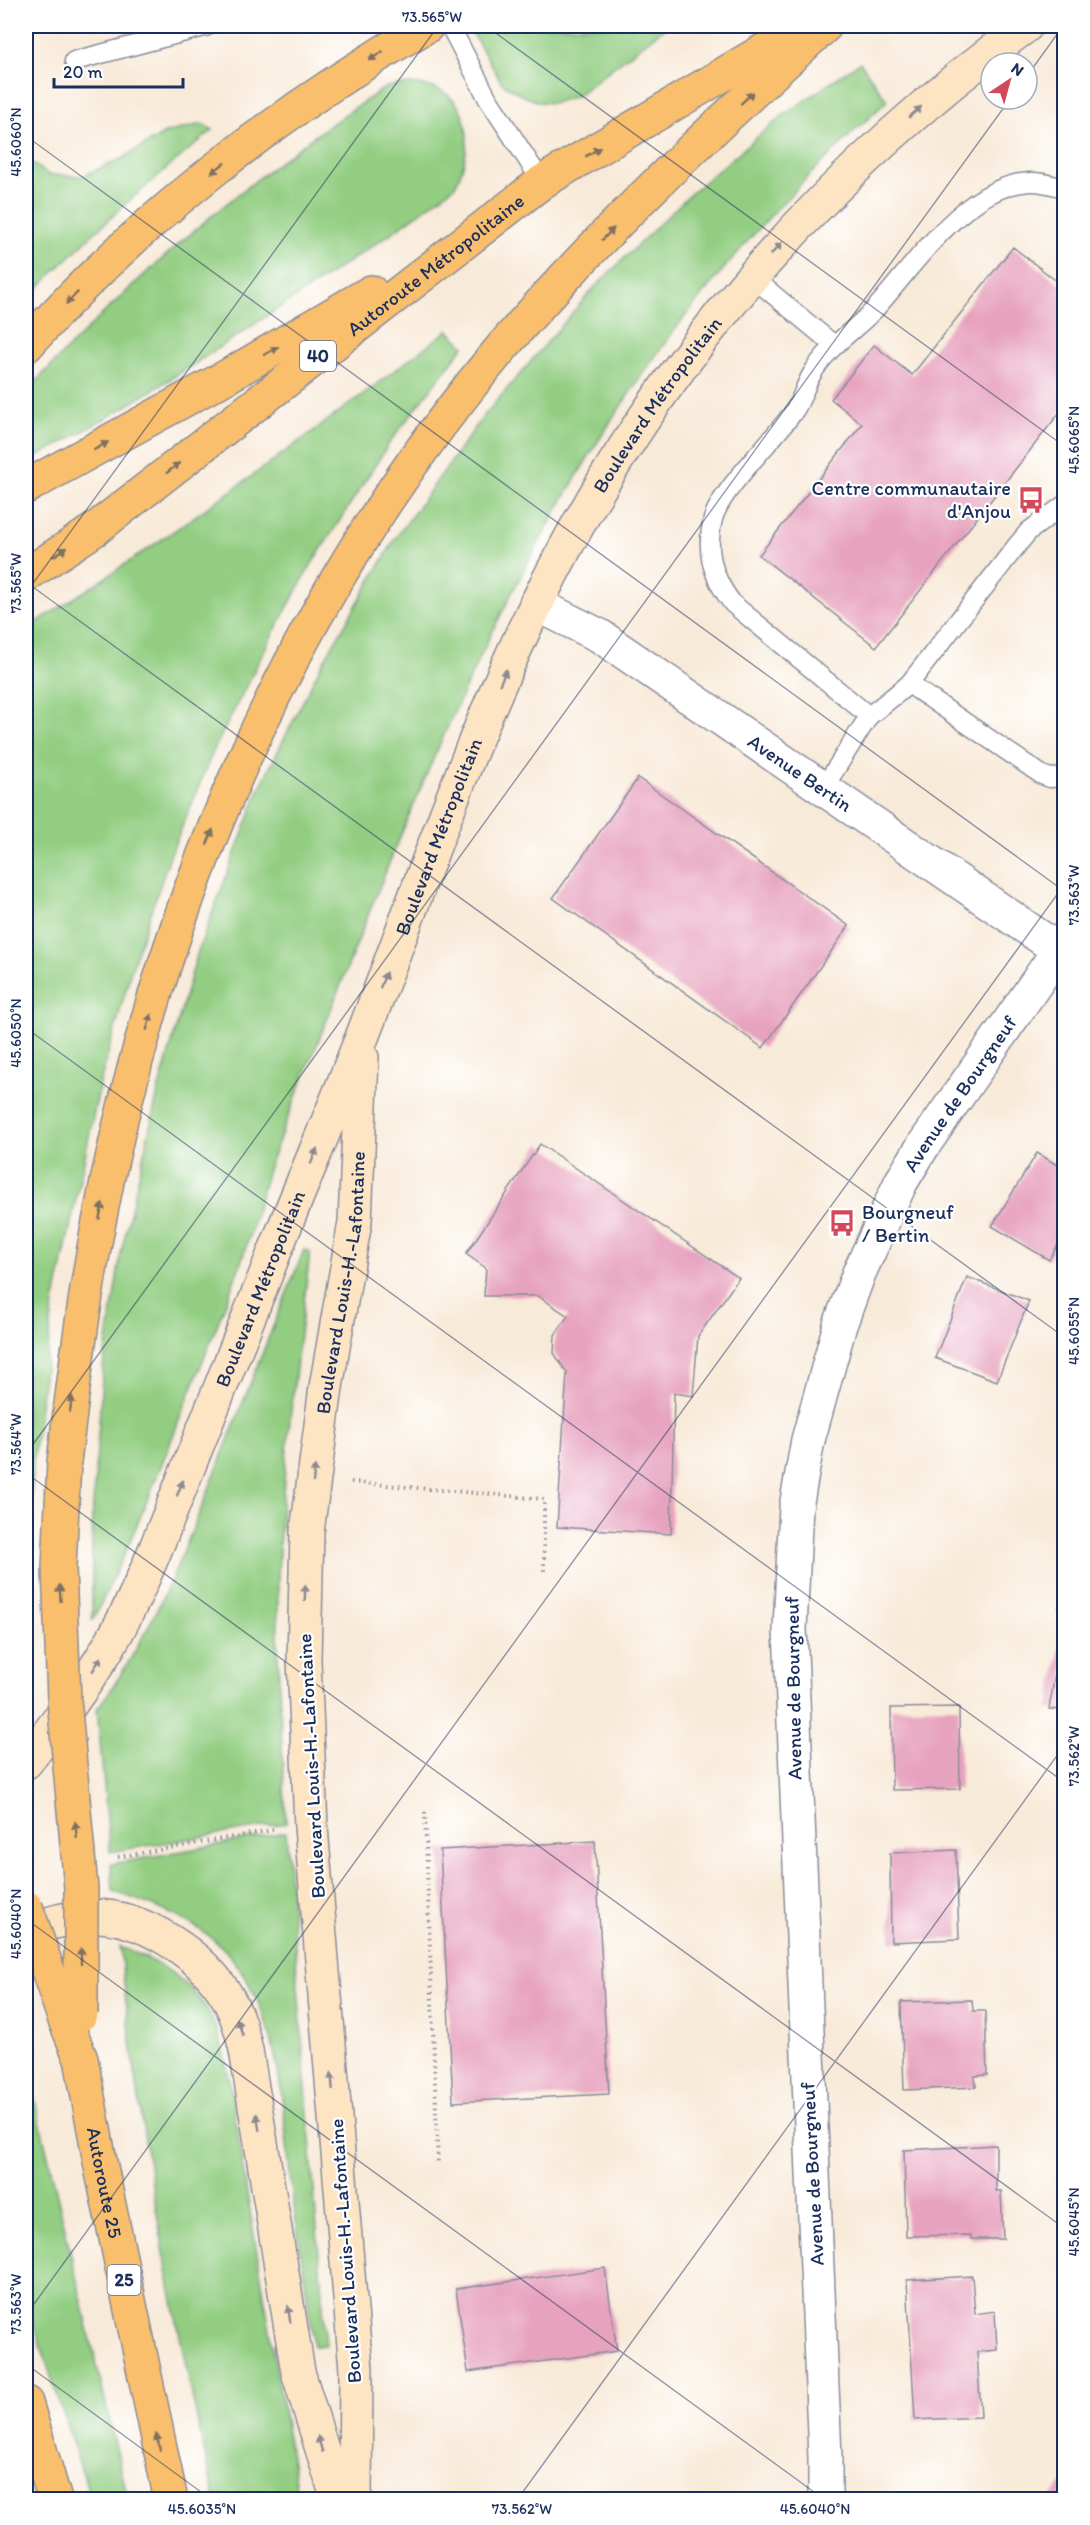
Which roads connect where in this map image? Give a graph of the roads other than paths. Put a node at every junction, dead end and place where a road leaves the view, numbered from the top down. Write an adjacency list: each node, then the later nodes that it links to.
1 (208, 26): 7 (lane)
2 (426, 26): 12 (highway, one-way to 12)
3 (450, 26): 8 (lane)
4 (807, 26): 8 (highway, Autoroute Métropolitaine / 40, one-way to 4)
5 (825, 26): 26 (highway, Autoroute 25, one-way to 5, bridge)
6 (1026, 26): 10 (main road, Boulevard Métropolitain, one-way to 6)
7 (74, 61)
8 (542, 182): 13 (highway, one-way to 8); 15 (highway, Autoroute Métropolitaine / 40, one-way to 8)
9 (1065, 188): 11 (lane)
10 (752, 277): 11 (lane); 16 (main road, Boulevard Métropolitain)
11 (834, 345): 18 (lane)
12 (26, 346)
13 (26, 487)
14 (1065, 505): 17 (lane)
15 (26, 575)
16 (536, 604): 20 (street, Avenue Bertin); 22 (main road, Boulevard Métropolitain, one-way to 16)
17 (909, 684): 18 (lane); 19 (lane)
18 (869, 716): 20 (lane)
19 (1065, 777)
20 (823, 789): 21 (street, Avenue Bertin)
21 (1062, 948): 32 (street, Avenue de Bourgneuf)
22 (363, 1035): 23 (main road, Boulevard Métropolitain, one-way to 22); 31 (main road, Boulevard Louis-H.-Lafontaine, one-way to 22)
23 (26, 1762)
24 (26, 1907): 26 (highway, bridge)
25 (26, 1932): 30 (main road, one-way to 25)
26 (73, 2017): 29 (highway, Autoroute 25 / 25, one-way to 26)
27 (26, 2403): 28 (highway)
28 (55, 2499)
29 (171, 2499)
30 (338, 2499)
31 (355, 2499)
32 (825, 2499)

